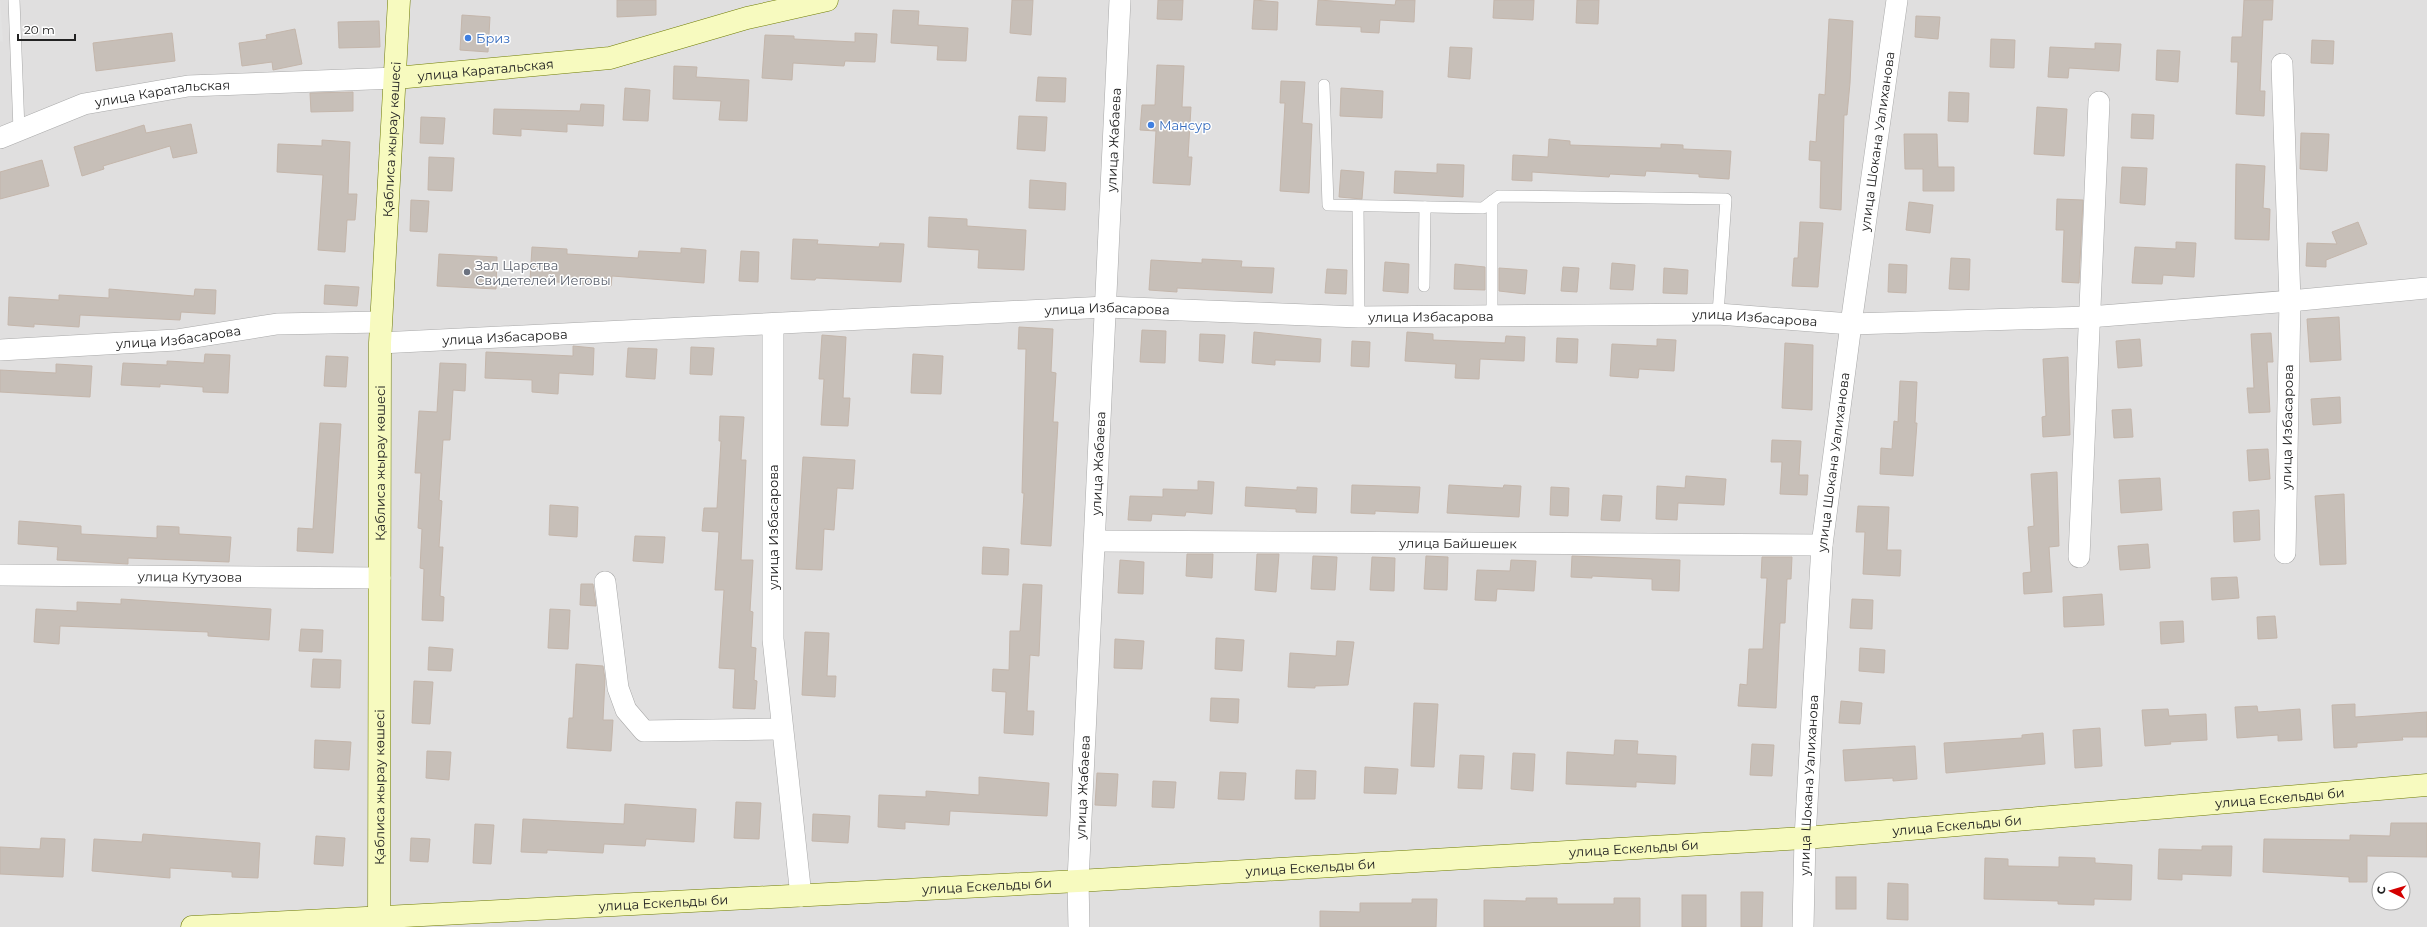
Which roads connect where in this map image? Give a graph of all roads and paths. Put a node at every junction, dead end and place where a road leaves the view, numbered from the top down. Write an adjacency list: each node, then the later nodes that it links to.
1 (14, 0): 10 (lane)
2 (399, 0): 7 (street, Қаблиса жырау көшесі)
3 (827, 0): 7 (street, улица Каратальская)
4 (1120, 0): 18 (street, улица Жабаева)
5 (1897, 0): 24 (street, улица Шокана Уалиханова)
6 (2282, 64): 17 (street, улица Избасарова)
7 (396, 78): 10 (street, улица Каратальская); 25 (street, Қаблиса жырау көшесі)
8 (1324, 85): 13 (lane)
9 (2098, 102): 22 (street)
10 (19, 130): 11 (street, улица Каратальская)
11 (0, 138)
12 (1492, 201): 14 (lane); 19 (lane); 20 (lane)
13 (1358, 206): 14 (lane); 21 (lane)
14 (1425, 207): 15 (lane)
15 (1424, 286)
16 (2427, 288): 17 (street, улица Избасарова)
17 (2290, 302): 22 (street, улица Избасарова); 29 (street, улица Избасарова)
18 (1106, 307): 21 (street, улица Избасарова); 23 (street, улица Избасарова); 27 (street, улица Жабаева)
19 (1718, 314): 20 (street, улица Избасарова); 24 (street, улица Избасарова)
20 (1492, 316): 21 (street, улица Избасарова)
21 (1359, 317)
22 (2089, 317): 24 (street, улица Избасарова); 30 (street)
23 (773, 324): 25 (street, улица Избасарова); 34 (street, улица Избасарова)
24 (1851, 324): 28 (street, улица Шокана Уалиханова)
25 (381, 333): 26 (street, улица Избасарова); 32 (street, Қаблиса жырау көшесі)
26 (0, 350)
27 (1095, 541): 28 (street, улица Байшешек); 37 (street, улица Жабаева)
28 (1822, 545): 36 (street, улица Шокана Уалиханова)
29 (2285, 554)
30 (2079, 557)
31 (0, 575): 32 (street, улица Кутузова)
32 (380, 578): 39 (street, Қаблиса жырау көшесі)
33 (605, 582): 34 (street)
34 (782, 729): 38 (street, улица Избасарова)
35 (2427, 785): 36 (street, улица Ескельды би)
36 (1805, 838): 37 (street, улица Ескельды би); 42 (street, улица Шокана Уалиханова)
37 (1078, 881): 38 (street, улица Ескельды би); 41 (street, улица Жабаева)
38 (800, 896): 39 (street, улица Ескельды би)
39 (379, 922): 40 (street, улица Ескельды би)
40 (192, 927)
41 (1079, 927)
42 (1803, 927)

